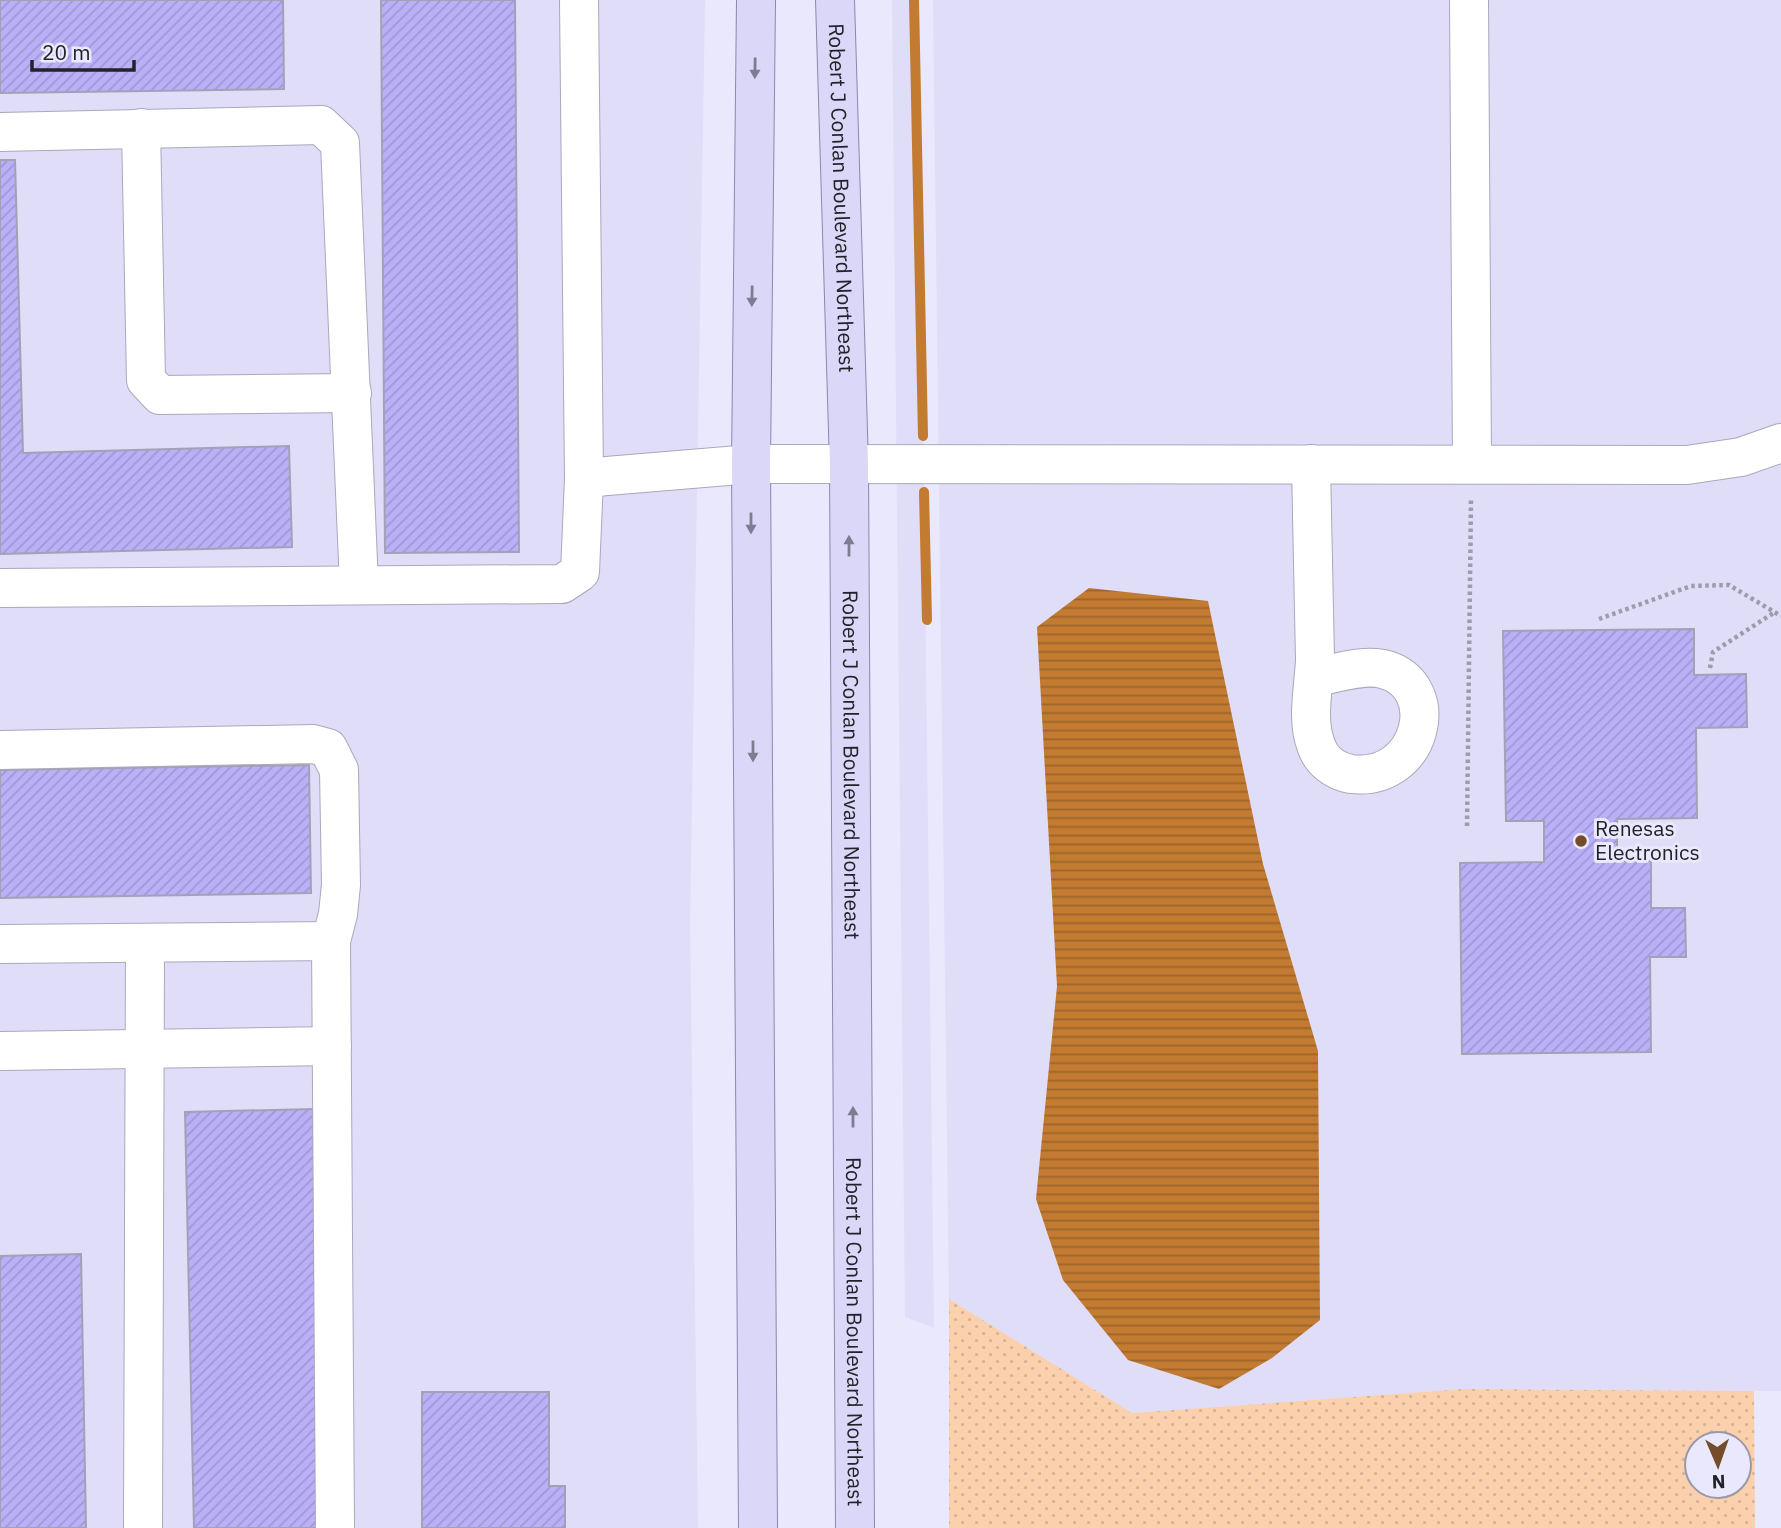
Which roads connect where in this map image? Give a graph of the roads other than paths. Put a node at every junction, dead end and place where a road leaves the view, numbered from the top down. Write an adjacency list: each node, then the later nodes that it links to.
1 (579, 0): 13 (lane)
2 (755, 0): 9 (main road, one-way to 9)
3 (835, 0): 10 (main road, Robert J Conlan Boulevard Northeast)
4 (1469, 0): 12 (lane)
5 (141, 128): 6 (lane); 7 (lane); 7 (lane)
6 (0, 132)
7 (352, 393): 14 (lane)
8 (1781, 443): 12 (lane)
9 (751, 464): 10 (lane); 13 (lane); 26 (main road, one-way to 26)
10 (849, 464): 11 (lane); 27 (main road, Robert J Conlan Boulevard Northeast, one-way to 10)
11 (1311, 464): 12 (lane); 16 (lane)
12 (1472, 464)
13 (584, 479): 14 (lane)
14 (359, 585): 15 (lane)
15 (0, 588)
16 (1314, 677)
17 (0, 750): 18 (lane)
18 (331, 940): 19 (lane); 21 (lane)
19 (145, 943): 20 (lane); 22 (lane)
20 (0, 944)
21 (331, 1046): 22 (lane); 25 (lane)
22 (145, 1050): 23 (lane); 24 (lane)
23 (0, 1051)
24 (143, 1528)
25 (335, 1528)
26 (758, 1528)
27 (855, 1528)

